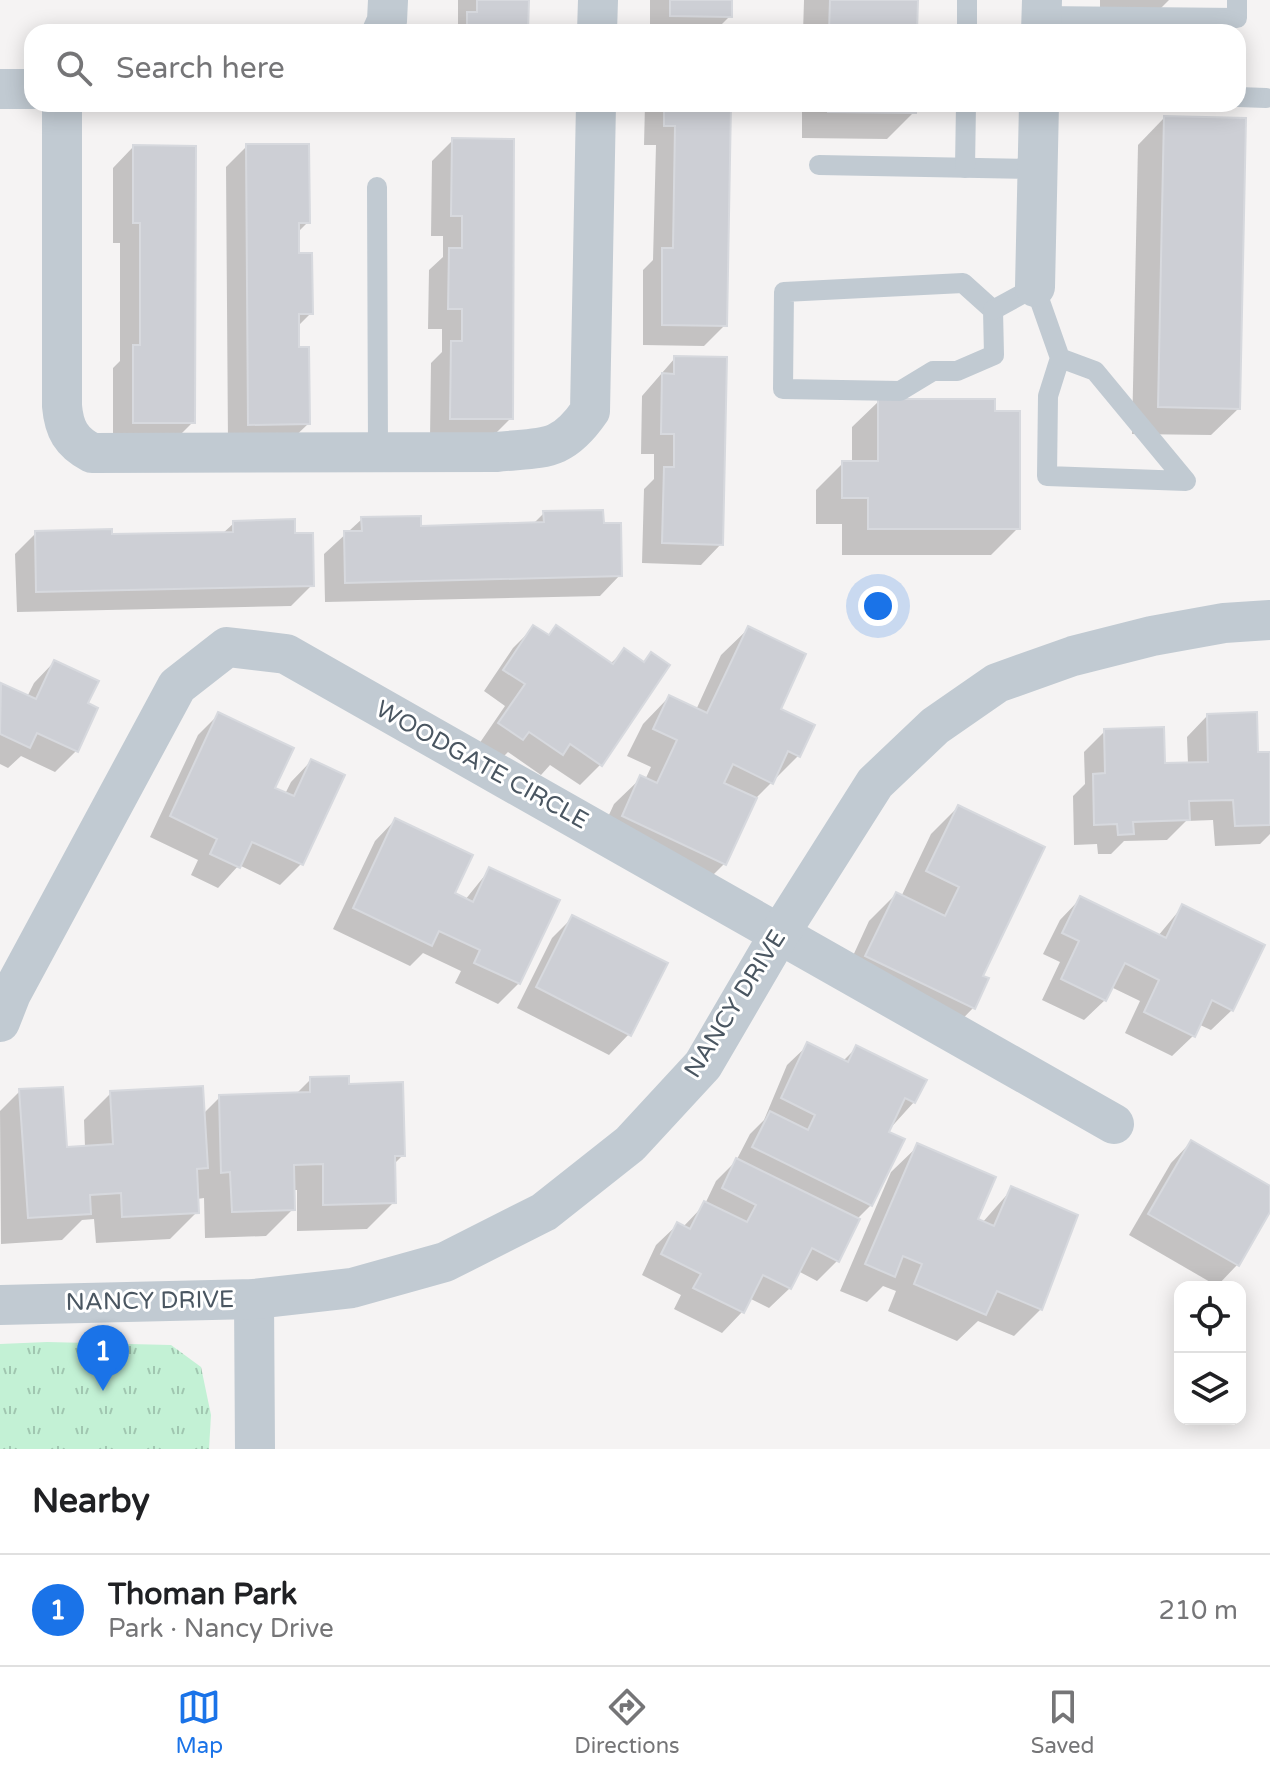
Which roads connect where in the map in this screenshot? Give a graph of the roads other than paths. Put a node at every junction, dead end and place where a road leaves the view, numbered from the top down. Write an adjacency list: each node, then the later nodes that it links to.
1 (388, 0): 6 (street)
2 (598, 0): 7 (street)
3 (967, 0): 8 (lane)
4 (1237, 0): 5 (lane)
5 (1041, 16)
6 (386, 24)
7 (597, 24)
8 (967, 24)
9 (0, 89): 10 (street)
10 (24, 89)
11 (1246, 97): 12 (lane)
12 (1266, 98)
13 (62, 112): 24 (street)
14 (596, 112): 24 (street)
15 (966, 112): 18 (lane)
16 (1039, 112): 19 (street)
17 (819, 165): 18 (lane)
18 (965, 168): 19 (lane)
19 (1038, 169): 21 (street)
20 (377, 187): 24 (lane)
21 (1035, 287): 22 (lane); 23 (lane)
22 (993, 310): 22 (lane)
23 (1060, 358): 23 (lane)
24 (378, 451)
25 (1270, 620): 26 (street, NANCY DRIVE)
26 (780, 933): 27 (street, WOODGATE CIRCLE); 28 (street, WOODGATE CIRCLE); 29 (street, NANCY DRIVE)
27 (0, 1022)
28 (1114, 1124)
29 (254, 1299): 30 (street, NANCY DRIVE); 31 (street)
30 (0, 1305)
31 (255, 1449)

